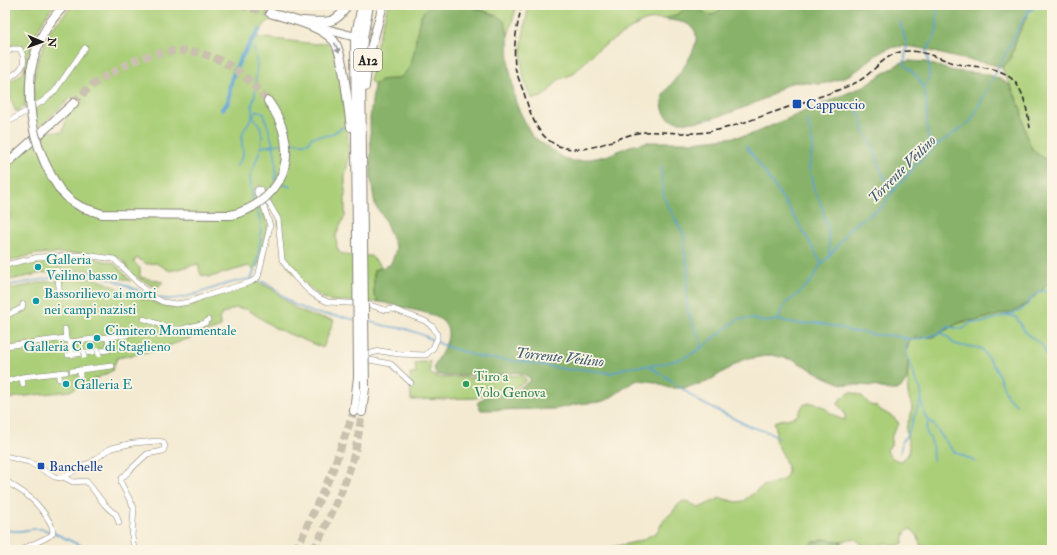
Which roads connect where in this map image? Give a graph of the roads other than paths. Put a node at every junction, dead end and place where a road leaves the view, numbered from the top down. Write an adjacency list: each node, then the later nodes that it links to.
1 (65, 5): 18 (highway, bridge)
2 (341, 5): 10 (highway)
3 (347, 5): 10 (highway)
4 (362, 5): 21 (highway)
5 (370, 5): 19 (highway)
6 (377, 5): 12 (highway)
7 (383, 5): 19 (highway, A12)
8 (270, 13): 9 (highway)
9 (298, 21): 10 (highway); 11 (highway)
10 (316, 22)
11 (308, 25): 13 (highway); 21 (highway, one-way to 21)
12 (371, 26)
13 (352, 36)
14 (85, 48): 20 (street)
15 (5, 54): 16 (street)
16 (5, 81)
17 (74, 102): 22 (highway)
18 (268, 102)
19 (361, 117): 25 (highway)
20 (5, 124)
21 (355, 148): 25 (highway)
22 (18, 152): 23 (highway); 24 (highway)
23 (5, 159)
24 (5, 165)
25 (360, 239): 48 (highway, bridge)
26 (5, 265): 46 (street)
27 (57, 270): 28 (street)
28 (60, 296)
29 (23, 304): 30 (street)
30 (5, 316)
31 (144, 319): 32 (street)
32 (208, 320)
33 (65, 329): 36 (street)
34 (128, 335): 35 (street)
35 (108, 337): 35 (street)
36 (5, 346)
37 (112, 366): 38 (street)
38 (80, 370): 39 (street); 42 (street)
39 (72, 371)
40 (66, 372): 41 (street)
41 (59, 373): 43 (street); 44 (street)
42 (80, 377)
43 (22, 378): 45 (street); 47 (street)
44 (59, 379)
45 (5, 382)
46 (411, 383)
47 (23, 384)
48 (358, 411)
49 (5, 456): 50 (street)
50 (64, 478): 52 (street); 54 (street)
51 (5, 480): 53 (street)
52 (119, 523)
53 (22, 550)
54 (134, 550)

